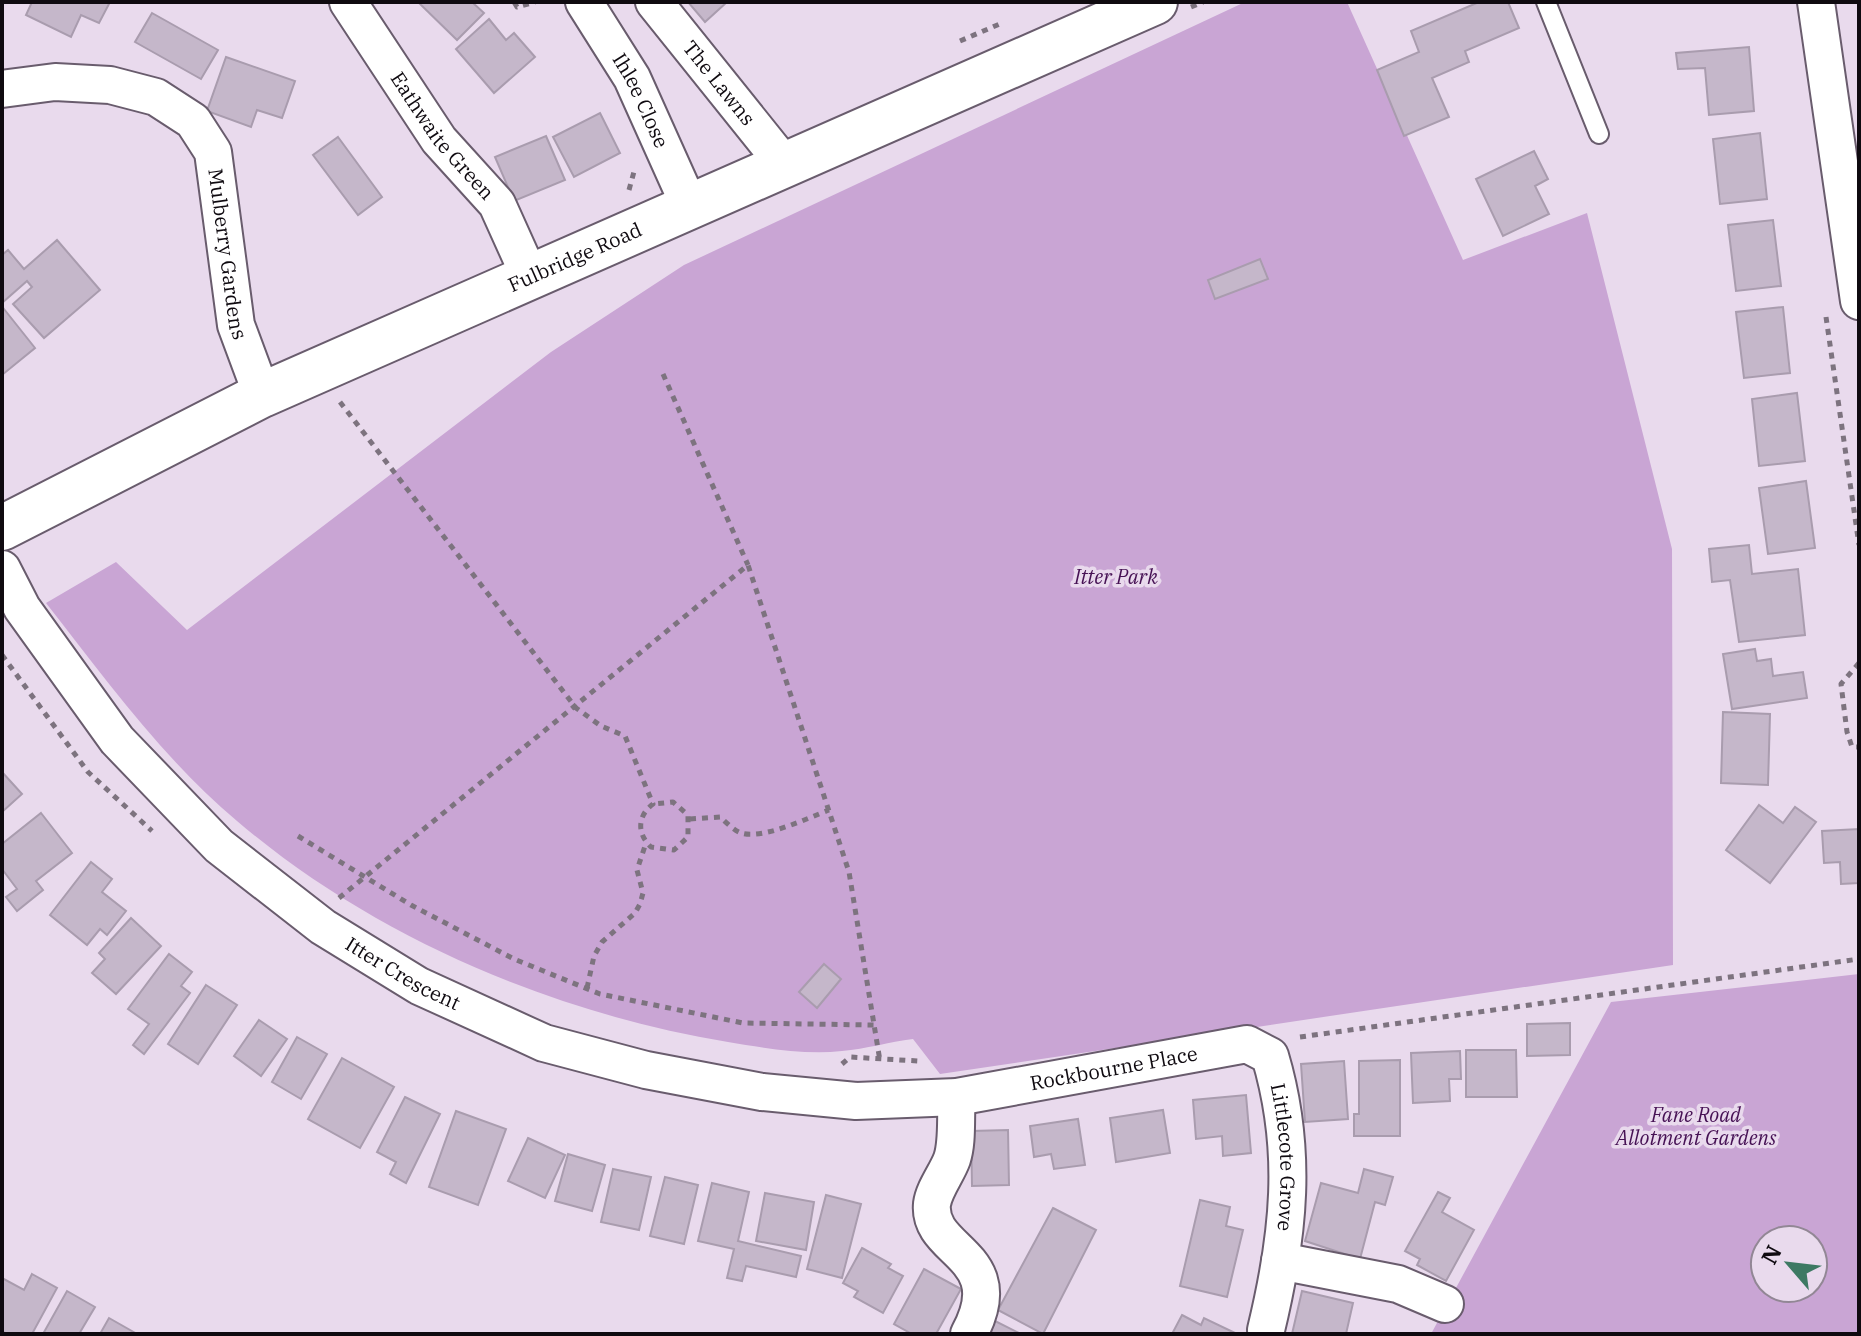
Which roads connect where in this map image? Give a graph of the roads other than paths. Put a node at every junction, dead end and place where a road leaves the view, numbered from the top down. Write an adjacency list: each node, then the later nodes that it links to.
1 (348, 2): 12 (street, Eathwaite Green)
2 (584, 2): 10 (street, Ihlee Close)
3 (654, 2): 9 (street, The Lawns)
4 (1155, 2): 9 (street, Fulbridge Road)
5 (1546, 2): 8 (lane)
6 (1816, 2): 11 (street)
7 (2, 89): 14 (street, Mulberry Gardens)
8 (1599, 134)
9 (784, 164): 10 (street, Fulbridge Road)
10 (689, 205): 12 (street, Fulbridge Road)
11 (1855, 239): 13 (street)
12 (529, 275): 14 (street, Fulbridge Road)
13 (1859, 301)
14 (262, 395): 15 (street, Fulbridge Road)
15 (2, 528)
16 (2, 569): 18 (street, Itter Crescent)
17 (1258, 1050): 18 (street, Rockbourne Place); 19 (street, Littlecote Grove)
18 (957, 1097): 22 (street)
19 (1280, 1261): 20 (street, Littlecote Grove); 21 (street, Littlecote Grove)
20 (1445, 1304)
21 (1266, 1332)
22 (969, 1334)

